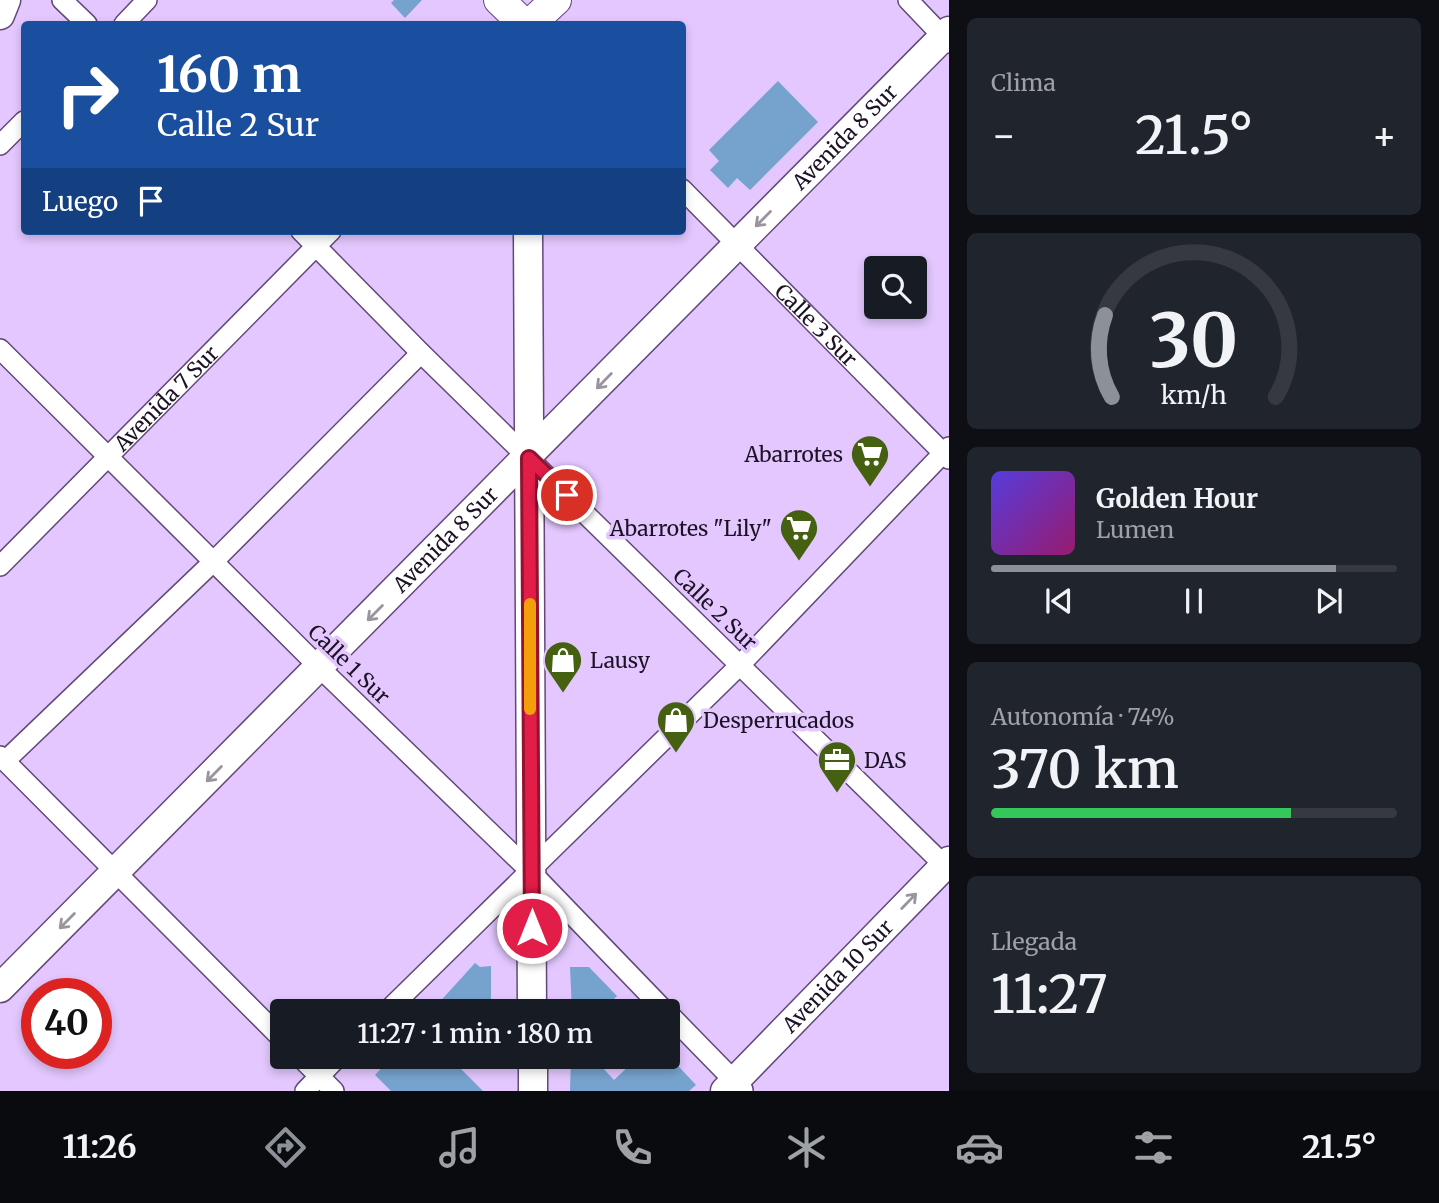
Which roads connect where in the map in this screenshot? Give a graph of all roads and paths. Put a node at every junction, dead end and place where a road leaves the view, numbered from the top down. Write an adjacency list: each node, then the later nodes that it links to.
1 (6, 0): 7 (main road)
2 (62, 0): 8 (street)
3 (147, 0): 9 (street)
4 (499, 0): 10 (main road)
5 (556, 0): 11 (main road)
6 (908, 0): 12 (street)
7 (0, 15)
8 (84, 21)
9 (127, 21)
10 (521, 21)
11 (533, 21)
12 (947, 37): 19 (main road, Avenida 8 Sur, one-way to 19)
13 (21, 124): 14 (street)
14 (0, 145)
15 (686, 193): 19 (street, Calle 3 Sur)
16 (305, 235): 20 (street, Calle 2 Sur)
17 (327, 235): 20 (street, Avenida 7 Sur)
18 (528, 235): 25 (main road)
19 (736, 245): 23 (street, Calle 3 Sur); 25 (main road, Avenida 8 Sur, one-way to 25)
20 (317, 246): 22 (street, Calle 2 Sur); 24 (street, Avenida 7 Sur)
21 (0, 349): 24 (street, Calle 1 Sur)
22 (421, 353): 25 (street, Calle 2 Sur); 26 (street)
23 (947, 453): 28 (street)
24 (107, 456): 26 (street, Calle 1 Sur); 27 (street, Avenida 7 Sur)
25 (529, 458): 28 (street, Calle 2 Sur); 29 (main road, Avenida 8 Sur, one-way to 29); 33 (main road)
26 (212, 562): 29 (street, Calle 1 Sur); 30 (street)
27 (0, 566)
28 (740, 665): 31 (street, Calle 2 Sur); 33 (street)
29 (320, 668): 32 (main road, Avenida 8 Sur, one-way to 32); 33 (street, Calle 1 Sur)
30 (2, 759): 32 (street)
31 (947, 865): 44 (main road, Avenida 10 Sur, one-way to 31)
32 (115, 872): 34 (main road, Avenida 8 Sur, one-way to 34); 38 (street)
33 (531, 872): 35 (street); 36 (main road); 37 (street, Calle 1 Sur)
34 (0, 988)
35 (399, 999)
36 (532, 999)
37 (653, 999)
38 (270, 1027)
39 (680, 1028): 44 (street, Calle 1 Sur)
40 (312, 1069): 43 (street)
41 (326, 1069): 43 (street)
42 (533, 1069): 47 (main road)
43 (319, 1076): 45 (street); 46 (street)
44 (734, 1088)
45 (305, 1091)
46 (334, 1091)
47 (533, 1091)

